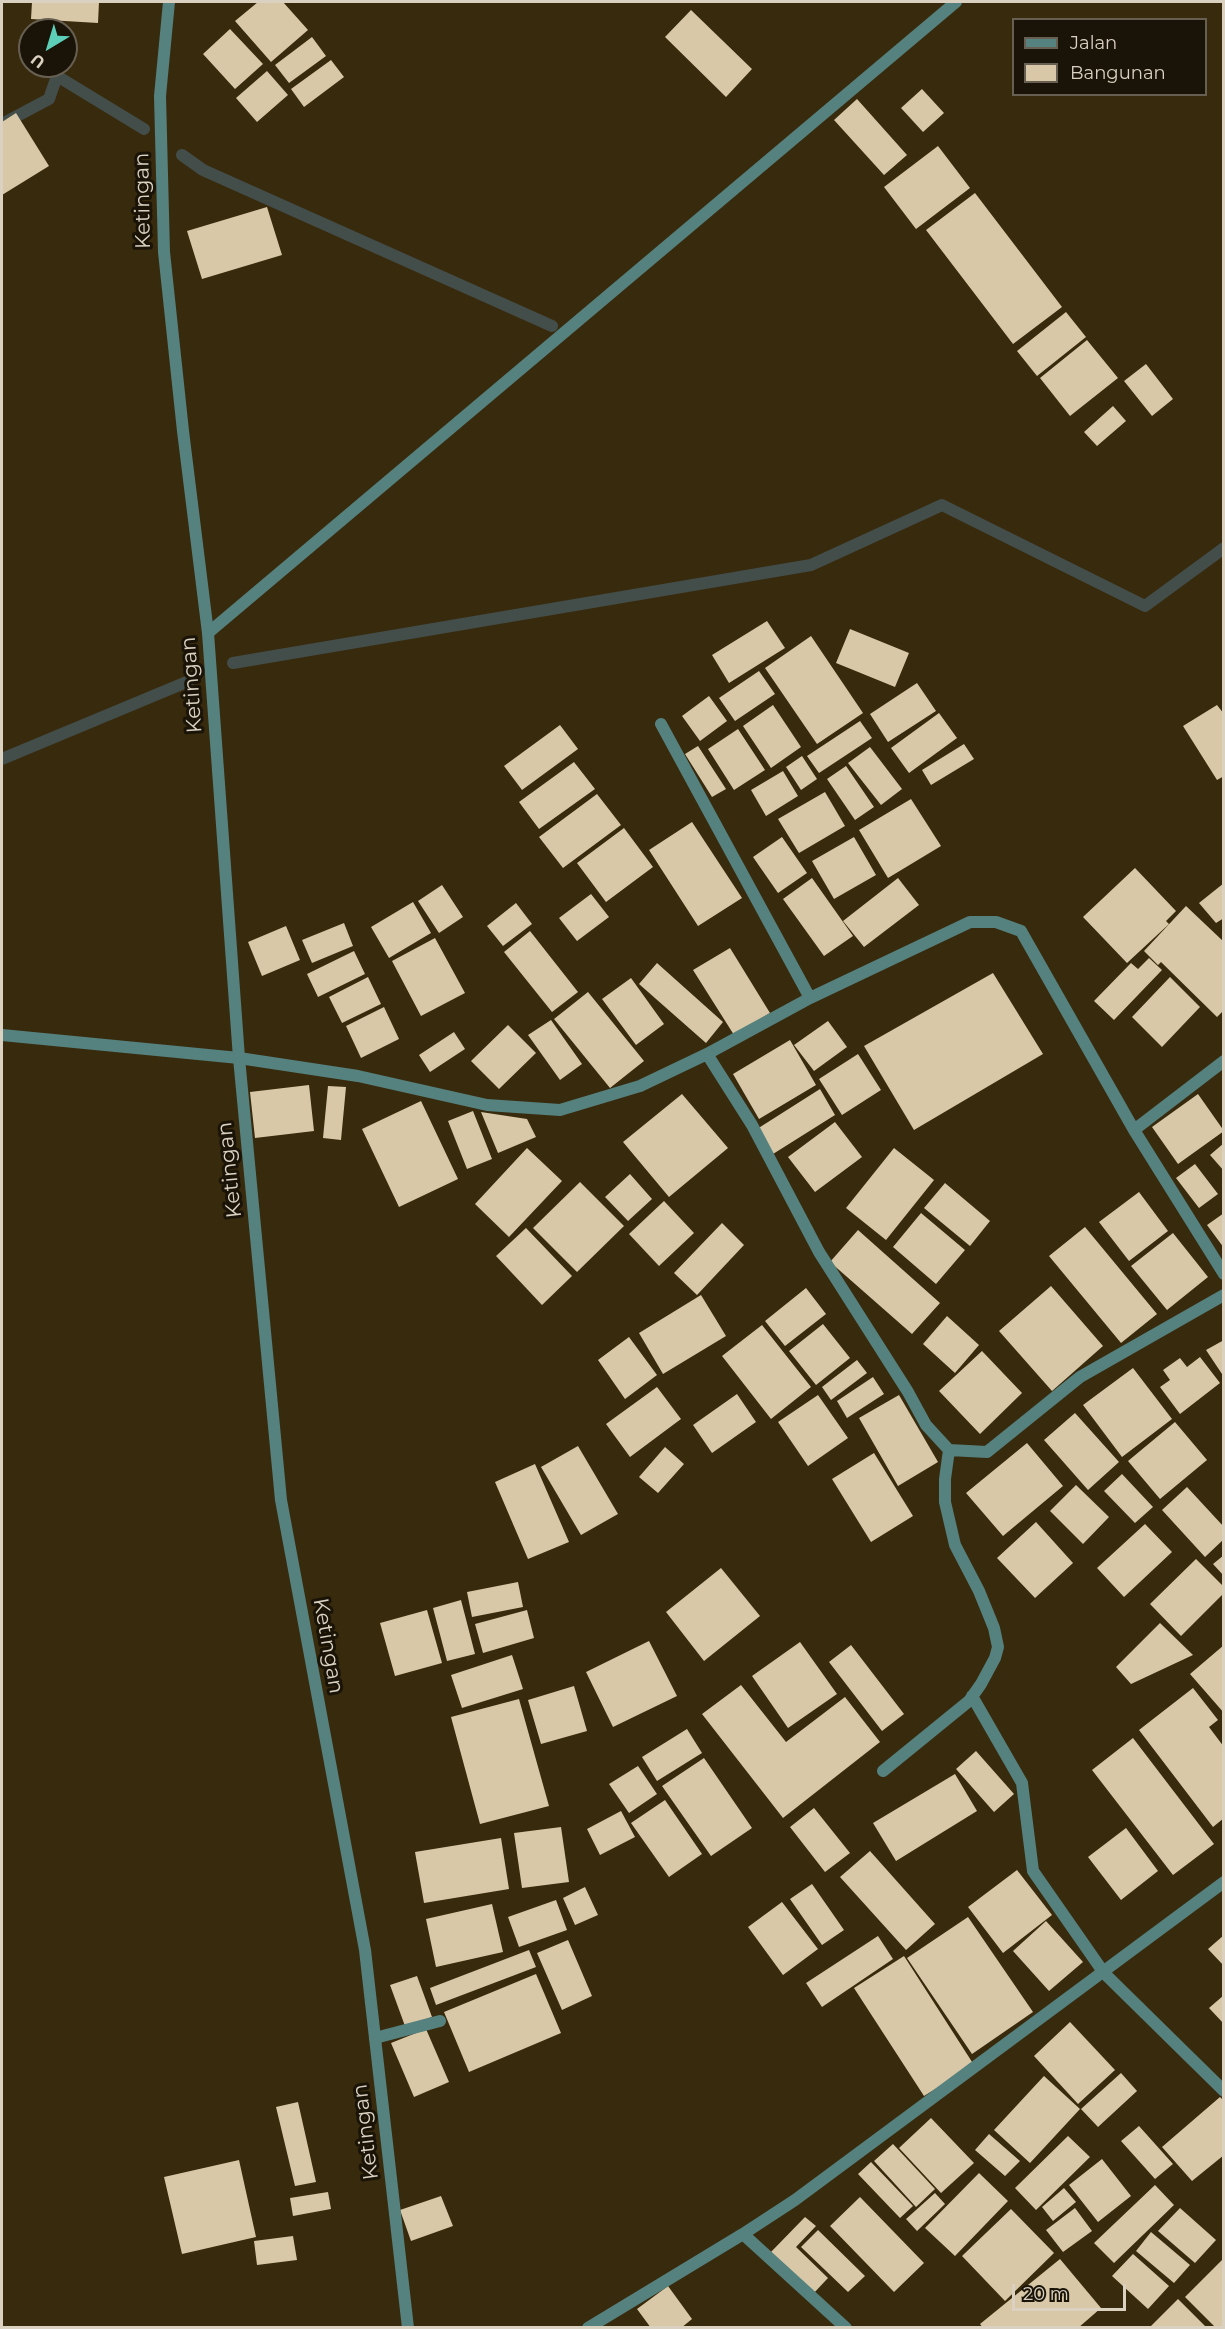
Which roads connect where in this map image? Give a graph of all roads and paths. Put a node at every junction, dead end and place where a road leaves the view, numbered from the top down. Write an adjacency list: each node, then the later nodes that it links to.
1 (169, 2): 3 (street, Ketingan)
2 (956, 2): 3 (street)
3 (208, 633): 8 (street, Ketingan)
4 (661, 724): 5 (street)
5 (810, 998): 7 (street); 10 (street)
6 (2, 1035): 8 (street)
7 (707, 1054): 8 (street); 13 (street)
8 (238, 1058): 19 (street, Ketingan)
9 (1224, 1061): 10 (street)
10 (1134, 1130): 11 (street)
11 (1224, 1274)
12 (1224, 1295): 13 (street)
13 (949, 1450): 14 (street)
14 (972, 1696): 15 (street); 17 (street)
15 (883, 1771)
16 (1224, 1882): 17 (street)
17 (1104, 1973): 20 (street); 21 (street)
18 (440, 2021): 19 (street)
19 (375, 2038): 22 (street, Ketingan)
20 (1224, 2091)
21 (744, 2234): 23 (street); 24 (street)
22 (408, 2328)
23 (588, 2328)
24 (846, 2328)

